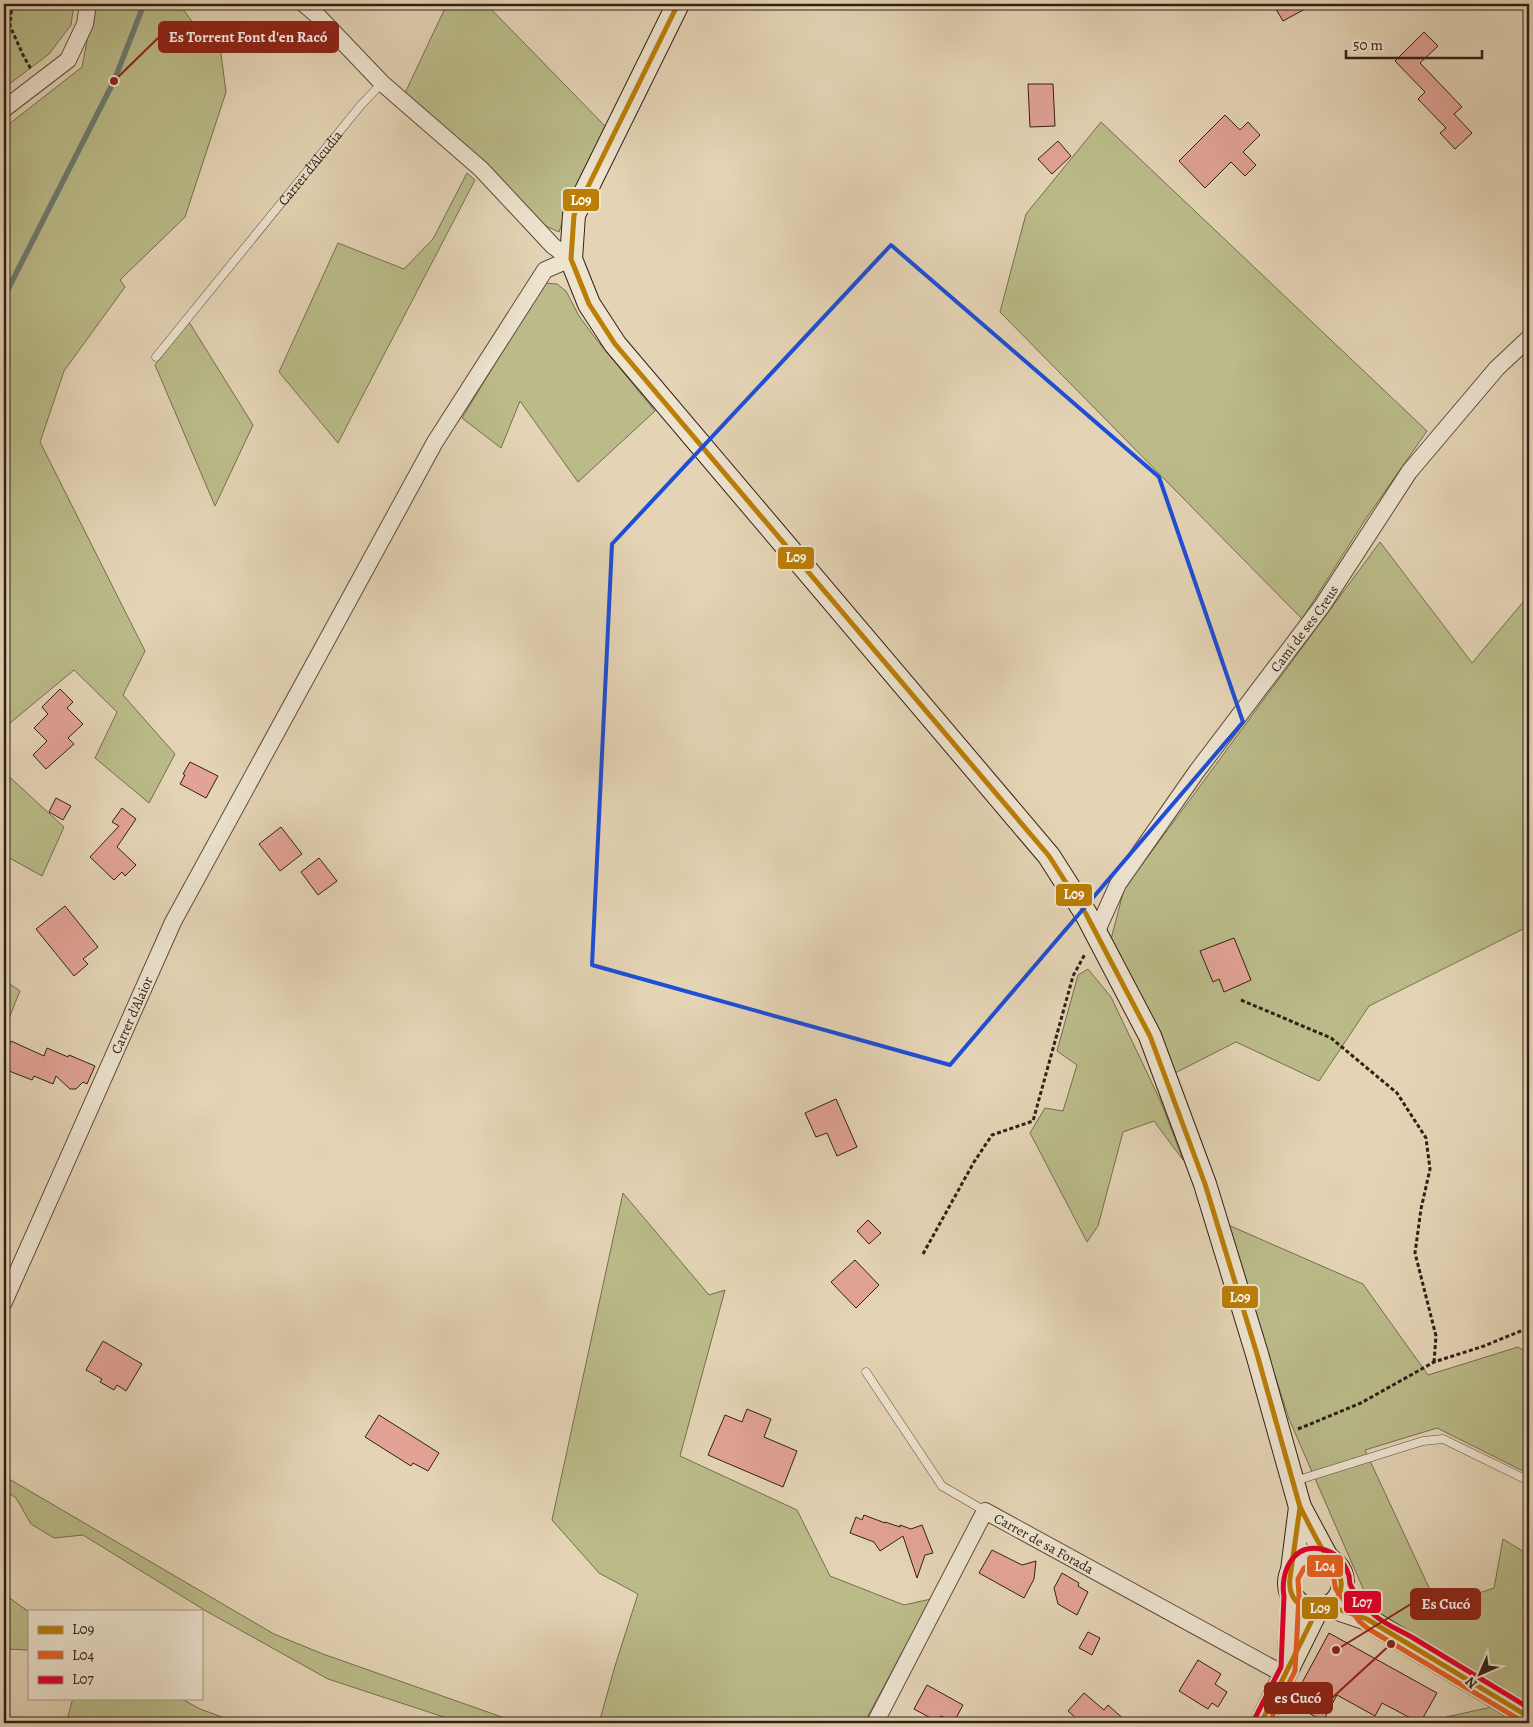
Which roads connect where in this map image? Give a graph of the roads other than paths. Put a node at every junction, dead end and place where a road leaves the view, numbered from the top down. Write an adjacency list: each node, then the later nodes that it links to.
1 (88, 4): 5 (street)
2 (304, 4): 4 (street)
3 (678, 4): 6 (street)
4 (382, 83): 6 (street); 8 (lane, Carrer d'Alcudia)
5 (4, 109)
6 (571, 258): 9 (street); 10 (street, Carrer d'Alaior)
7 (1529, 338): 9 (street, Camí de ses Creus)
8 (156, 357)
9 (1096, 933): 13 (street)
10 (4, 1302)
11 (866, 1372): 15 (lane)
12 (1529, 1480): 13 (lane)
13 (1292, 1481): 14 (street)
14 (1300, 1507): 16 (street); 17 (street)
15 (986, 1511): 22 (street, Carrer de sa Forada); 24 (street, Carrer de sa Forada)
16 (1328, 1559): 17 (street); 18 (street)
17 (1292, 1570): 19 (street)
18 (1342, 1585): 20 (street); 21 (street)
19 (1292, 1596): 20 (street); 22 (street)
20 (1323, 1608): 21 (street); 22 (street)
21 (1367, 1619): 23 (street)
22 (1287, 1672): 25 (street)
23 (1529, 1717)
24 (875, 1723)
25 (1261, 1723)

